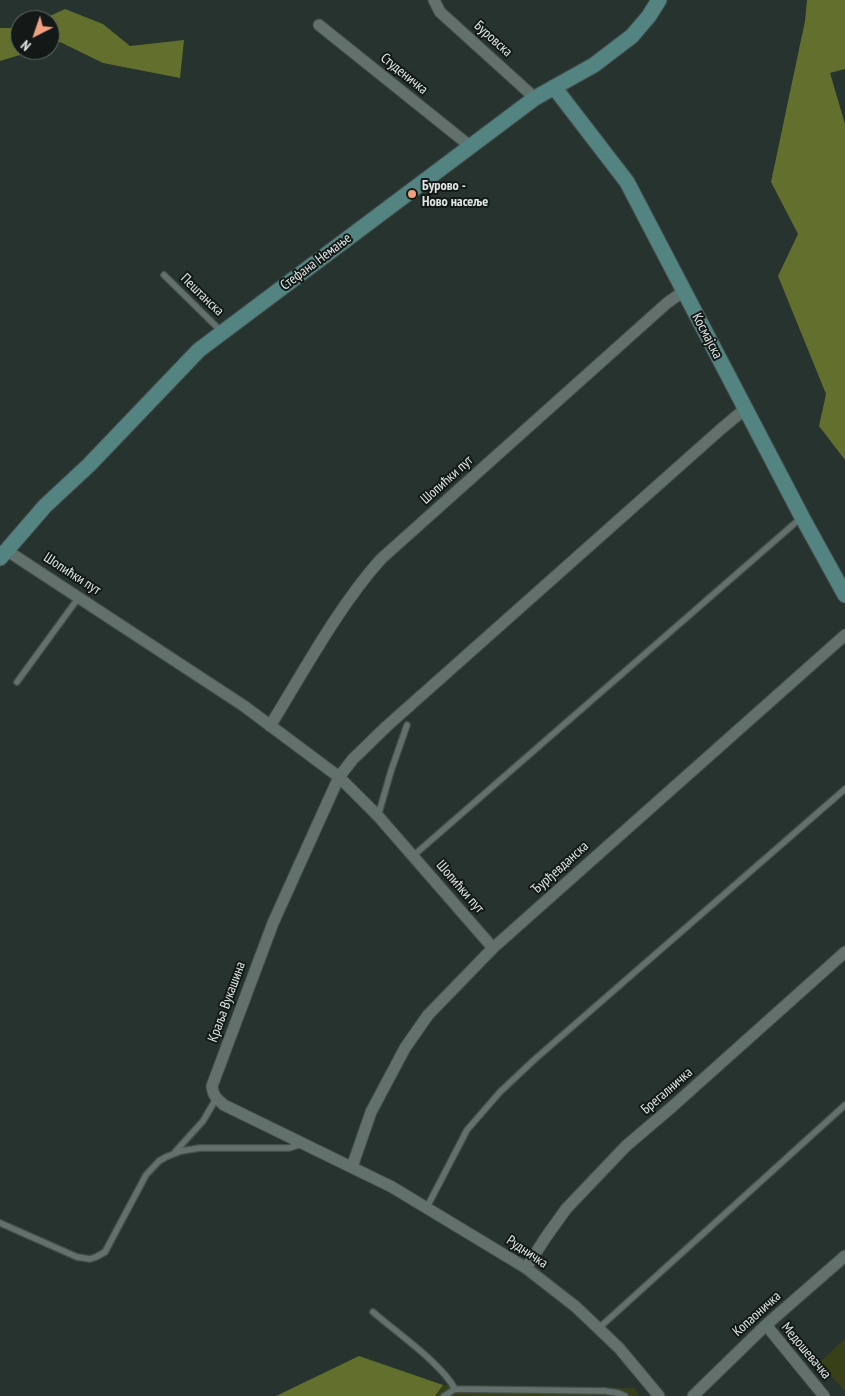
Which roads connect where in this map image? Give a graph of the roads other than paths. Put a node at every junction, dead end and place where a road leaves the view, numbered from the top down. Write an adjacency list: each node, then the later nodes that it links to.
1 (434, 0): 5 (street, Буровска)
2 (659, 0): 4 (street, Стефана Немање)
3 (319, 24): 6 (street, Студеничка)
4 (554, 88): 5 (street, Стефана Немање); 8 (street, Космајска)
5 (536, 98): 6 (street, Стефана Немање)
6 (470, 146): 9 (street, Стефана Немање)
7 (164, 276): 9 (lane, Пештанска)
8 (684, 291): 10 (street, Космајска); 17 (street, Шопићки пут)
9 (222, 332): 12 (street, Стефана Немање)
10 (745, 409): 11 (street, Космајска); 19 (street, Краља Вукашина)
11 (802, 517): 13 (street, Космајска); 22 (lane)
12 (3, 554): 14 (street, Шопићки пут)
13 (845, 595)
14 (80, 597): 16 (lane); 17 (street, Шопићки пут)
15 (845, 635): 23 (street, Ђурђевданска)
16 (17, 682)
17 (270, 726): 19 (street, Шопићки пут)
18 (407, 726): 21 (lane)
19 (339, 777): 21 (street, Шопићки пут); 25 (street, Краља Вукашина)
20 (845, 789): 30 (lane)
21 (378, 816): 22 (street, Шопићки пут)
22 (413, 856): 23 (street, Шопићки пут)
23 (493, 948): 29 (street, Ђурђевданска)
24 (845, 952): 33 (street, Брегалничка)
25 (216, 1099): 27 (street); 28 (lane)
26 (845, 1105): 36 (lane)
27 (304, 1144): 28 (lane); 29 (street)
28 (173, 1153): 31 (lane)
29 (352, 1167): 30 (street, Рудничка)
30 (428, 1207): 33 (street, Рудничка)
31 (0, 1223)
32 (845, 1256): 35 (street, Копаоничка)
33 (526, 1268): 36 (street, Рудничка)
34 (373, 1312): 37 (lane)
35 (766, 1326): 43 (street, Копаоничка); 44 (street, Медошевачка)
36 (599, 1328): 42 (street, Рудничка)
37 (456, 1389): 38 (lane); 39 (lane)
38 (468, 1390): 40 (lane); 41 (lane)
39 (444, 1396)
40 (472, 1396)
41 (625, 1396)
42 (659, 1396)
43 (692, 1396)
44 (824, 1396)

